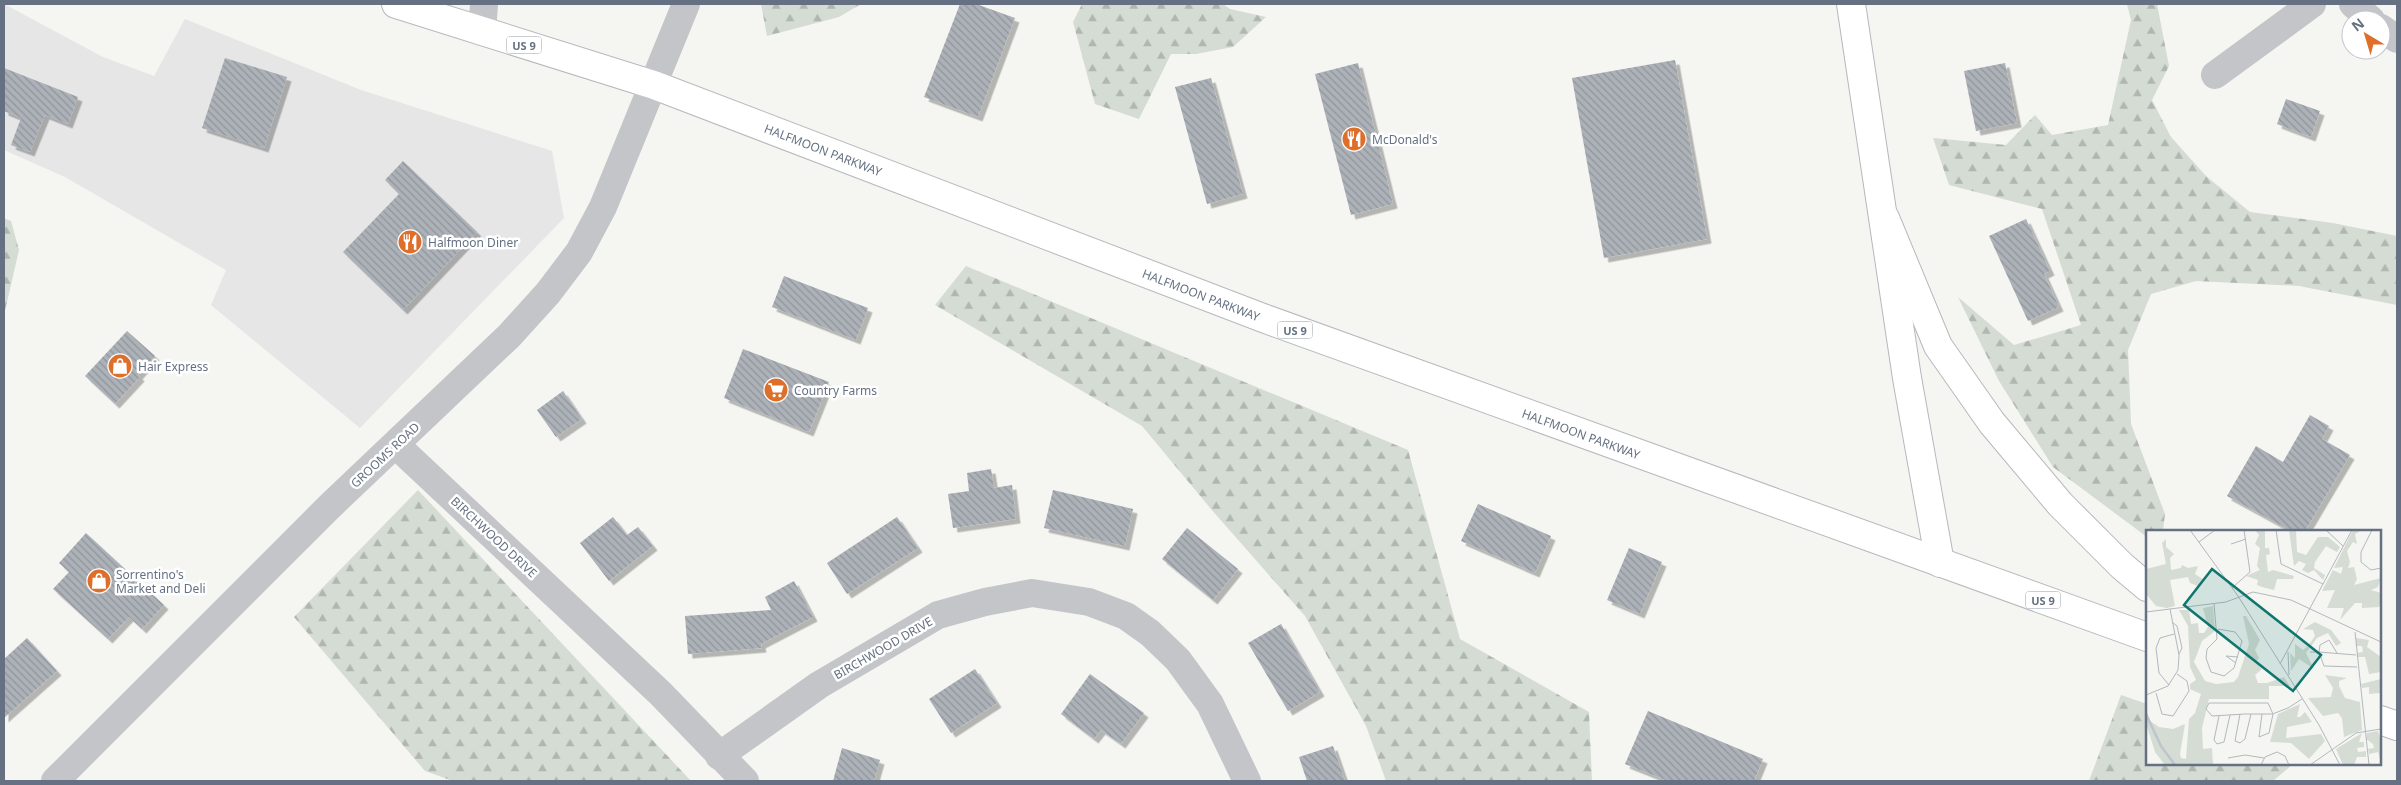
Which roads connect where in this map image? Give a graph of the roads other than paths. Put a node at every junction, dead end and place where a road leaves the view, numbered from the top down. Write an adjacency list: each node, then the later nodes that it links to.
1 (396, 4): 6 (main road, HALFMOON PARKWAY / US 9)
2 (484, 4): 6 (street)
3 (686, 4): 8 (street, GROOMS ROAD)
4 (1850, 4): 9 (main road)
5 (2312, 4): 7 (street)
6 (482, 32): 8 (main road, HALFMOON PARKWAY / US 9)
7 (2215, 75)
8 (654, 85): 10 (street, GROOMS ROAD); 11 (main road, HALFMOON PARKWAY / US 9)
9 (1885, 218): 11 (main road); 12 (main road)
10 (396, 445): 16 (street, BIRCHWOOD DRIVE); 17 (street, GROOMS ROAD)
11 (1940, 563): 13 (main road, HALFMOON PARKWAY / US 9)
12 (2146, 586)
13 (2146, 637)
14 (2381, 720): 15 (main road)
15 (2397, 726)
16 (719, 756): 18 (street, BIRCHWOOD DRIVE); 19 (street, BIRCHWOOD DRIVE)
17 (55, 781)
18 (745, 781)
19 (1247, 781)

